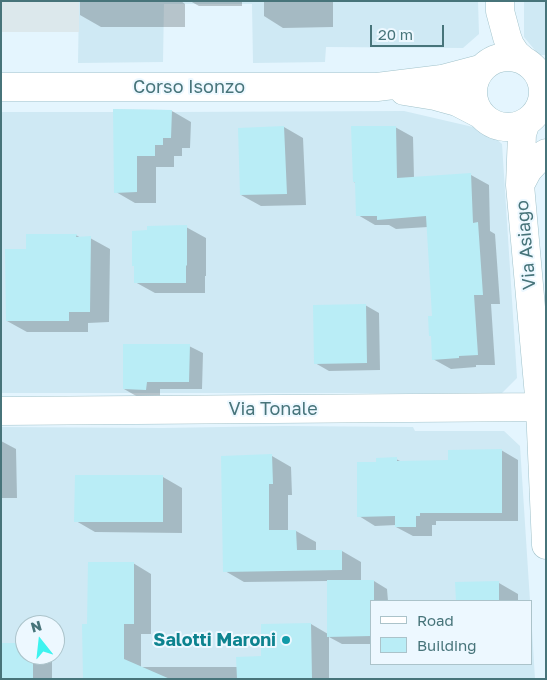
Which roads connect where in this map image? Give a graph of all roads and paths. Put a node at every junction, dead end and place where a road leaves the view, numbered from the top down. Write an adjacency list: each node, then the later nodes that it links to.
1 (500, 6): 2 (street); 3 (street)
2 (533, 65): 3 (street); 6 (street)
3 (482, 67): 5 (street, Corso Isonzo); 7 (street)
4 (1, 87): 5 (street, Corso Isonzo)
5 (378, 87): 7 (street, Corso Isonzo)
6 (535, 119): 7 (street); 9 (street, Via Asiago)
7 (487, 120): 9 (street, Via Asiago)
8 (546, 153): 9 (street, Via Asiago)
9 (520, 184): 10 (street, Via Asiago)
10 (543, 406): 11 (street, Via Tonale); 12 (street, Via Asiago)
11 (1, 411)
12 (546, 544)

